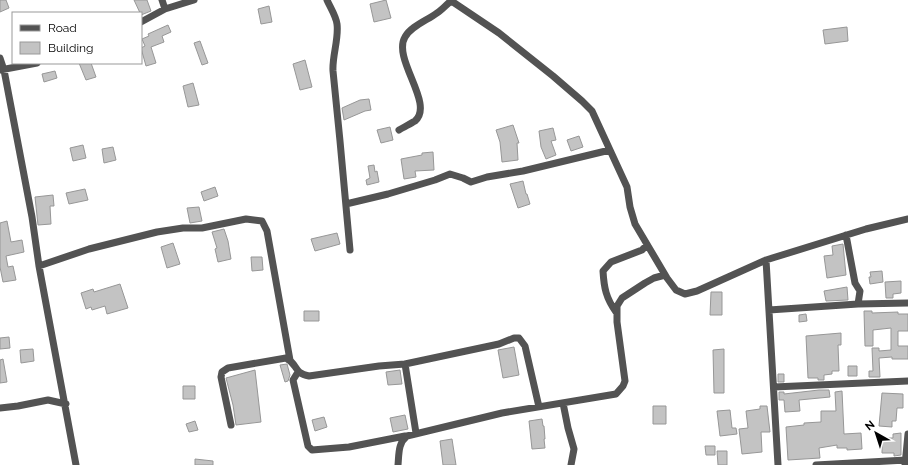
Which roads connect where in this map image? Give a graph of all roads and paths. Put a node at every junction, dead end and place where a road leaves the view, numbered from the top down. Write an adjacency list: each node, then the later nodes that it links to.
1 (162, 0): 5 (street)
2 (194, 0): 5 (street)
3 (327, 0): 12 (street)
4 (450, 0): 10 (street); 11 (street)
5 (165, 9): 6 (street)
6 (142, 21)
7 (0, 58): 9 (street)
8 (32, 64): 9 (street)
9 (2, 70): 18 (street)
10 (399, 130)
11 (610, 150): 12 (street); 15 (street)
12 (346, 204): 16 (street)
13 (908, 219): 14 (street)
14 (846, 236): 17 (street); 21 (street)
15 (647, 245): 19 (street); 23 (street)
16 (350, 250)
17 (766, 260): 19 (street); 22 (street)
18 (39, 266): 24 (street); 30 (street)
19 (665, 275): 23 (street)
20 (908, 303): 21 (street)
21 (858, 304): 22 (street)
22 (769, 310): 28 (street)
23 (616, 312): 29 (street)
24 (290, 360): 26 (street); 33 (street)
25 (405, 364): 26 (street); 31 (street); 34 (street)
26 (298, 372): 36 (street)
27 (908, 381): 28 (street)
28 (774, 387): 41 (street)
29 (564, 403): 31 (street); 40 (street)
30 (66, 404): 32 (street); 38 (street)
31 (539, 407): 34 (street)
32 (0, 408)
33 (231, 425)
34 (416, 433): 36 (street)
35 (908, 434): 37 (street)
36 (407, 436): 39 (street)
37 (905, 462): 42 (street)
38 (76, 465)
39 (398, 465)
40 (571, 465)
41 (778, 465)
42 (816, 465)

